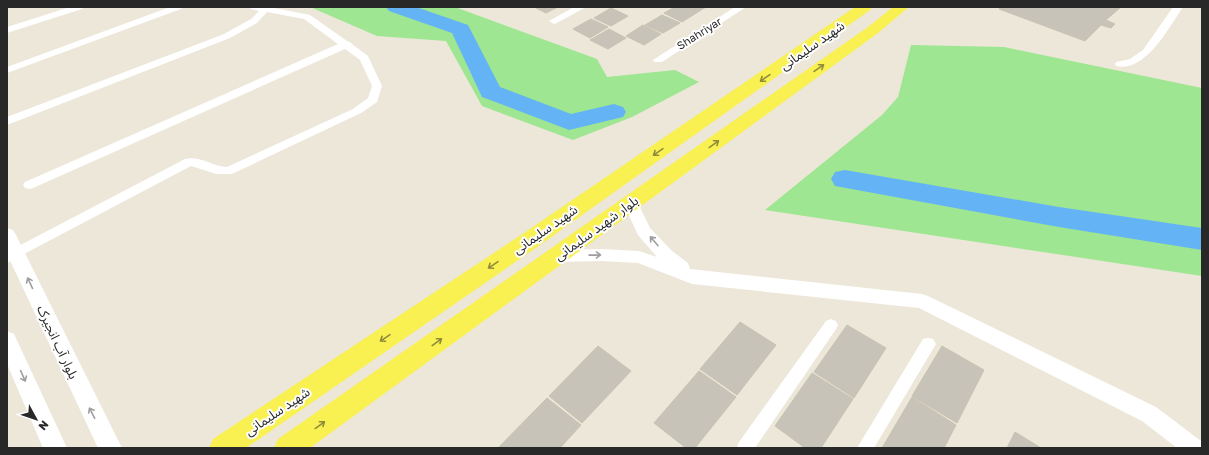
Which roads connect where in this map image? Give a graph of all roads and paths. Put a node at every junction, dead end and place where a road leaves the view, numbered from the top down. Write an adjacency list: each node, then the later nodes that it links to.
1 (79, 7): 11 (street)
2 (178, 7): 16 (street)
3 (581, 7): 10 (street)
4 (741, 7): 14 (street, Shahriyar)
5 (865, 7): 9 (main road, شهید سلیمانی)
6 (902, 7): 12 (main road, بلوار شهید سلیمانی)
7 (1178, 7): 15 (street)
8 (259, 8): 13 (street); 17 (street)
9 (848, 19): 12 (main road); 29 (main road, شهید سلیمانی, one-way to 29)
10 (554, 21)
11 (7, 30)
12 (873, 30): 19 (main road, بلوار شهید سلیمانی, one-way to 12)
13 (347, 44): 18 (street); 21 (street)
14 (658, 60)
15 (1120, 64)
16 (7, 70)
17 (7, 121)
18 (29, 185)
19 (631, 203): 22 (main road, بلوار شهید سلیمانی); 23 (street, one-way to 19)
20 (7, 235): 21 (main road, بلوار آب انجیرک)
21 (12, 256): 28 (main road, بلوار آب انجیرک, one-way to 21)
22 (556, 256): 23 (street, one-way to 23); 30 (main road, بلوار شهید سلیمانی, one-way to 22)
23 (692, 277): 33 (street)
24 (831, 325): 31 (street)
25 (7, 340): 27 (main road, one-way to 27)
26 (928, 344): 32 (street)
27 (55, 448)
28 (110, 448)
29 (223, 448)
30 (288, 448)
31 (745, 448)
32 (865, 448)
33 (1194, 448)

